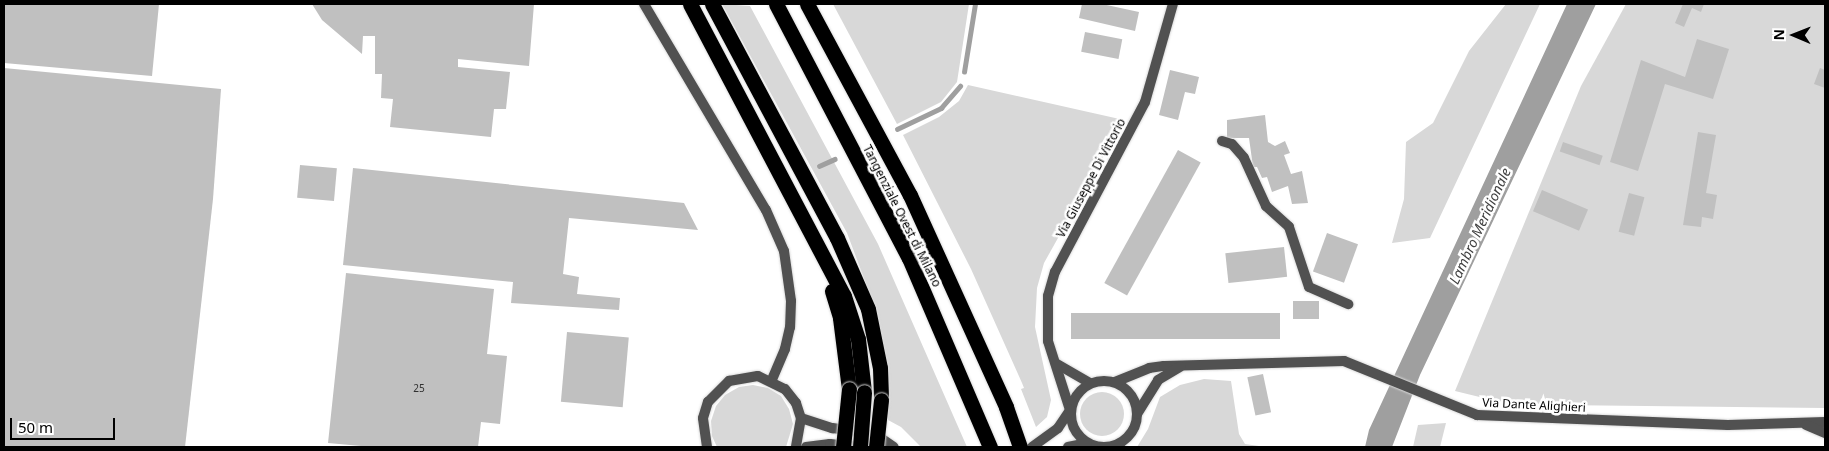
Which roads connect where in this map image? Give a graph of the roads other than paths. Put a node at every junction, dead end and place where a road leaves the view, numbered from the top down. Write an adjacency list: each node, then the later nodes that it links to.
1 (644, 4): 12 (street)
2 (690, 4): 8 (highway)
3 (712, 4): 27 (highway, bridge)
4 (776, 4): 29 (highway, Tangenziale Ovest di Milano)
5 (807, 4): 30 (highway, Tangenziale Ovest di Milano)
6 (1174, 4): 10 (street, Via Giuseppe Di Vittorio)
7 (1222, 141): 9 (street)
8 (822, 253): 25 (highway, bridge); 26 (highway, bridge)
9 (1348, 304)
10 (1057, 364): 14 (street); 15 (street, Via Giuseppe Di Vittorio)
11 (1183, 366): 13 (street, Via Dante Alighieri); 16 (street, Via Dante Alighieri); 19 (street, Via Dante Alighieri)
12 (772, 380): 17 (street); 22 (street)
13 (1116, 382): 14 (street); 16 (street)
14 (1090, 383): 15 (street)
15 (1070, 410): 21 (street); 31 (street)
16 (1137, 414): 21 (street)
17 (801, 418): 23 (street); 28 (street)
18 (1825, 422): 19 (street, Via Dante Alighieri)
19 (1805, 424): 20 (street, Via Dante Alighieri)
20 (1825, 433)
21 (1087, 443): 32 (street)
22 (707, 447)
23 (796, 447)
24 (806, 447): 26 (street)
25 (843, 447)
26 (860, 447)
27 (876, 447)
28 (894, 447)
29 (990, 447)
30 (1020, 447)
31 (1032, 447)
32 (1068, 447)

